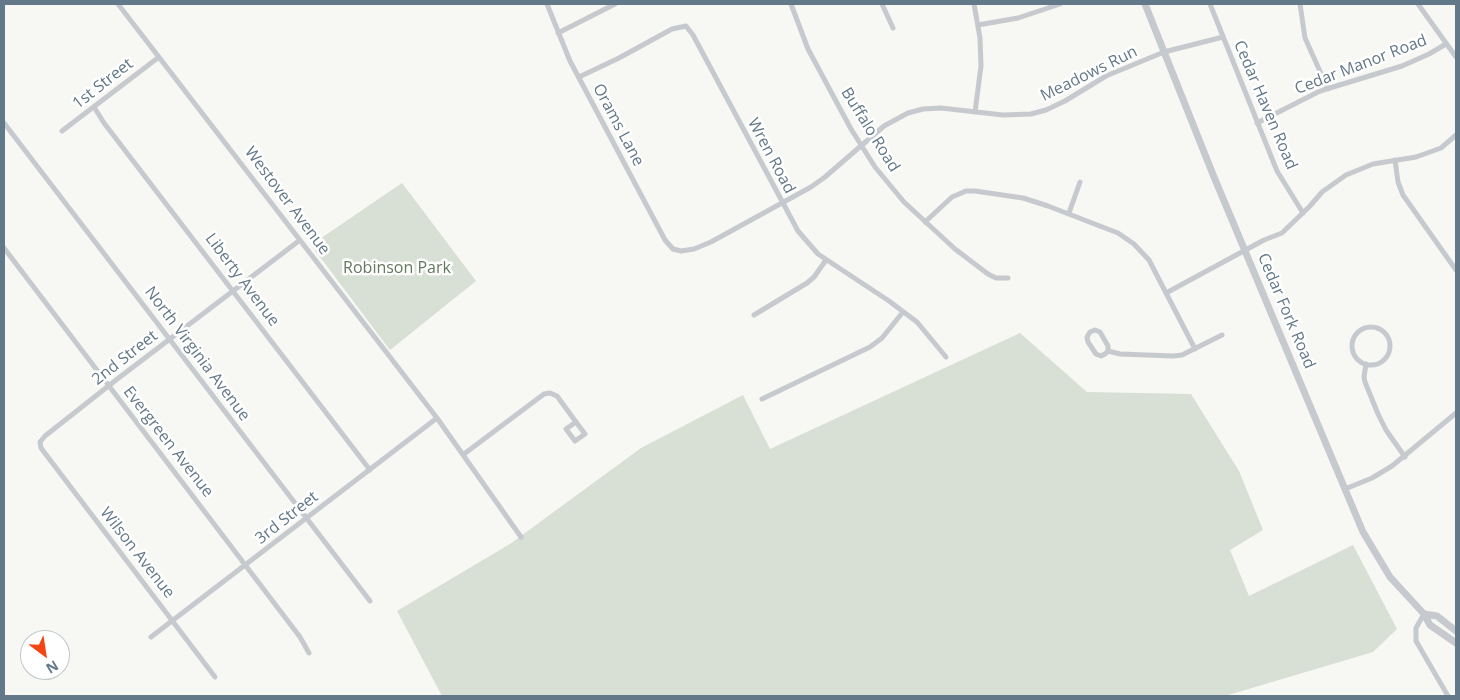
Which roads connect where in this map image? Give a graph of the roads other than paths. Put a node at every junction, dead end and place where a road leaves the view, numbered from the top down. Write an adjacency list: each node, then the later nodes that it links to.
1 (118, 4): 18 (street, Westover Avenue)
2 (547, 4): 14 (street, Orams Lane)
3 (615, 4): 14 (street)
4 (791, 4): 28 (street, Buffalo Road)
5 (882, 4): 13 (street)
6 (974, 4): 12 (street)
7 (1060, 4): 12 (street)
8 (1145, 4): 17 (street, Cedar Fork Road)
9 (1210, 4): 15 (street, Cedar Haven Road)
10 (1300, 4): 21 (street)
11 (1418, 4): 16 (street)
12 (978, 26): 23 (street)
13 (893, 28)
14 (558, 33): 20 (street, Orams Lane)
15 (1223, 37): 17 (street, Meadows Run); 25 (street, Cedar Haven Road)
16 (1446, 44): 19 (street); 21 (street, Cedar Manor Road)
17 (1164, 52): 23 (street, Meadows Run); 38 (street, Cedar Fork Road)
18 (159, 56): 22 (street, 1st Street); 35 (street, Westover Avenue)
19 (1456, 57)
20 (579, 78): 31 (street, Wren Road); 37 (street, Orams Lane)
21 (1328, 89): 25 (street, Cedar Manor Road)
22 (94, 106): 26 (street, 1st Street); 42 (street, Liberty Avenue)
23 (975, 112): 28 (street, Meadows Run)
24 (4, 123): 47 (street, North Virginia Avenue)
25 (1257, 123): 33 (street, Cedar Haven Road)
26 (62, 131)
27 (1456, 135): 29 (street)
28 (860, 145): 31 (street, Meadows Run); 34 (street, Buffalo Road)
29 (1395, 160): 33 (street); 40 (street)
30 (1080, 182): 32 (street)
31 (782, 203): 37 (street, Meadows Run); 39 (street, Wren Road)
32 (1069, 213): 34 (street); 43 (street)
33 (1303, 213): 38 (street)
34 (925, 222): 41 (street, Buffalo Road)
35 (300, 240): 42 (street, 2nd Street); 55 (street, Westover Avenue)
36 (4, 248): 52 (street, Evergreen Avenue)
37 (677, 250)
38 (1246, 251): 43 (street); 61 (street, Cedar Fork Road)
39 (826, 260): 44 (street, Wren Road); 45 (street)
40 (1456, 270)
41 (1008, 278)
42 (234, 291): 47 (street, 2nd Street); 60 (street, Liberty Avenue)
43 (1166, 293): 48 (street)
44 (903, 312): 50 (street, Wren Road); 53 (street)
45 (754, 315)
46 (1222, 335): 48 (street)
47 (170, 339): 52 (street, 2nd Street); 62 (street, North Virginia Avenue)
48 (1195, 349): 49 (street)
49 (1108, 351): 49 (street)
50 (946, 357)
51 (1366, 364): 51 (street); 59 (street)
52 (109, 386): 57 (street, 2nd Street); 64 (street, Evergreen Avenue)
53 (762, 399)
54 (1456, 413): 59 (street)
55 (437, 418): 58 (street, Westover Avenue); 60 (street, 3rd Street)
56 (576, 422): 58 (street)
57 (40, 445): 67 (street, Wilson Avenue)
58 (464, 454): 63 (street, Westover Avenue)
59 (1405, 457): 61 (street)
60 (370, 470): 62 (street, 3rd Street)
61 (1345, 490): 66 (street, Cedar Fork Road)
62 (306, 519): 64 (street, 3rd Street); 65 (street, North Virginia Avenue)
63 (521, 537)
64 (246, 564): 67 (street, 3rd Street); 71 (street, Evergreen Avenue)
65 (370, 601)
66 (1424, 614): 68 (street, Cedar Fork Road); 70 (street, Cedar Fork Road); 73 (street)
67 (172, 620): 69 (street, 3rd Street); 72 (street, Wilson Avenue)
68 (1456, 630)
69 (151, 637)
70 (1456, 643)
71 (309, 653)
72 (215, 677)
73 (1448, 696)

